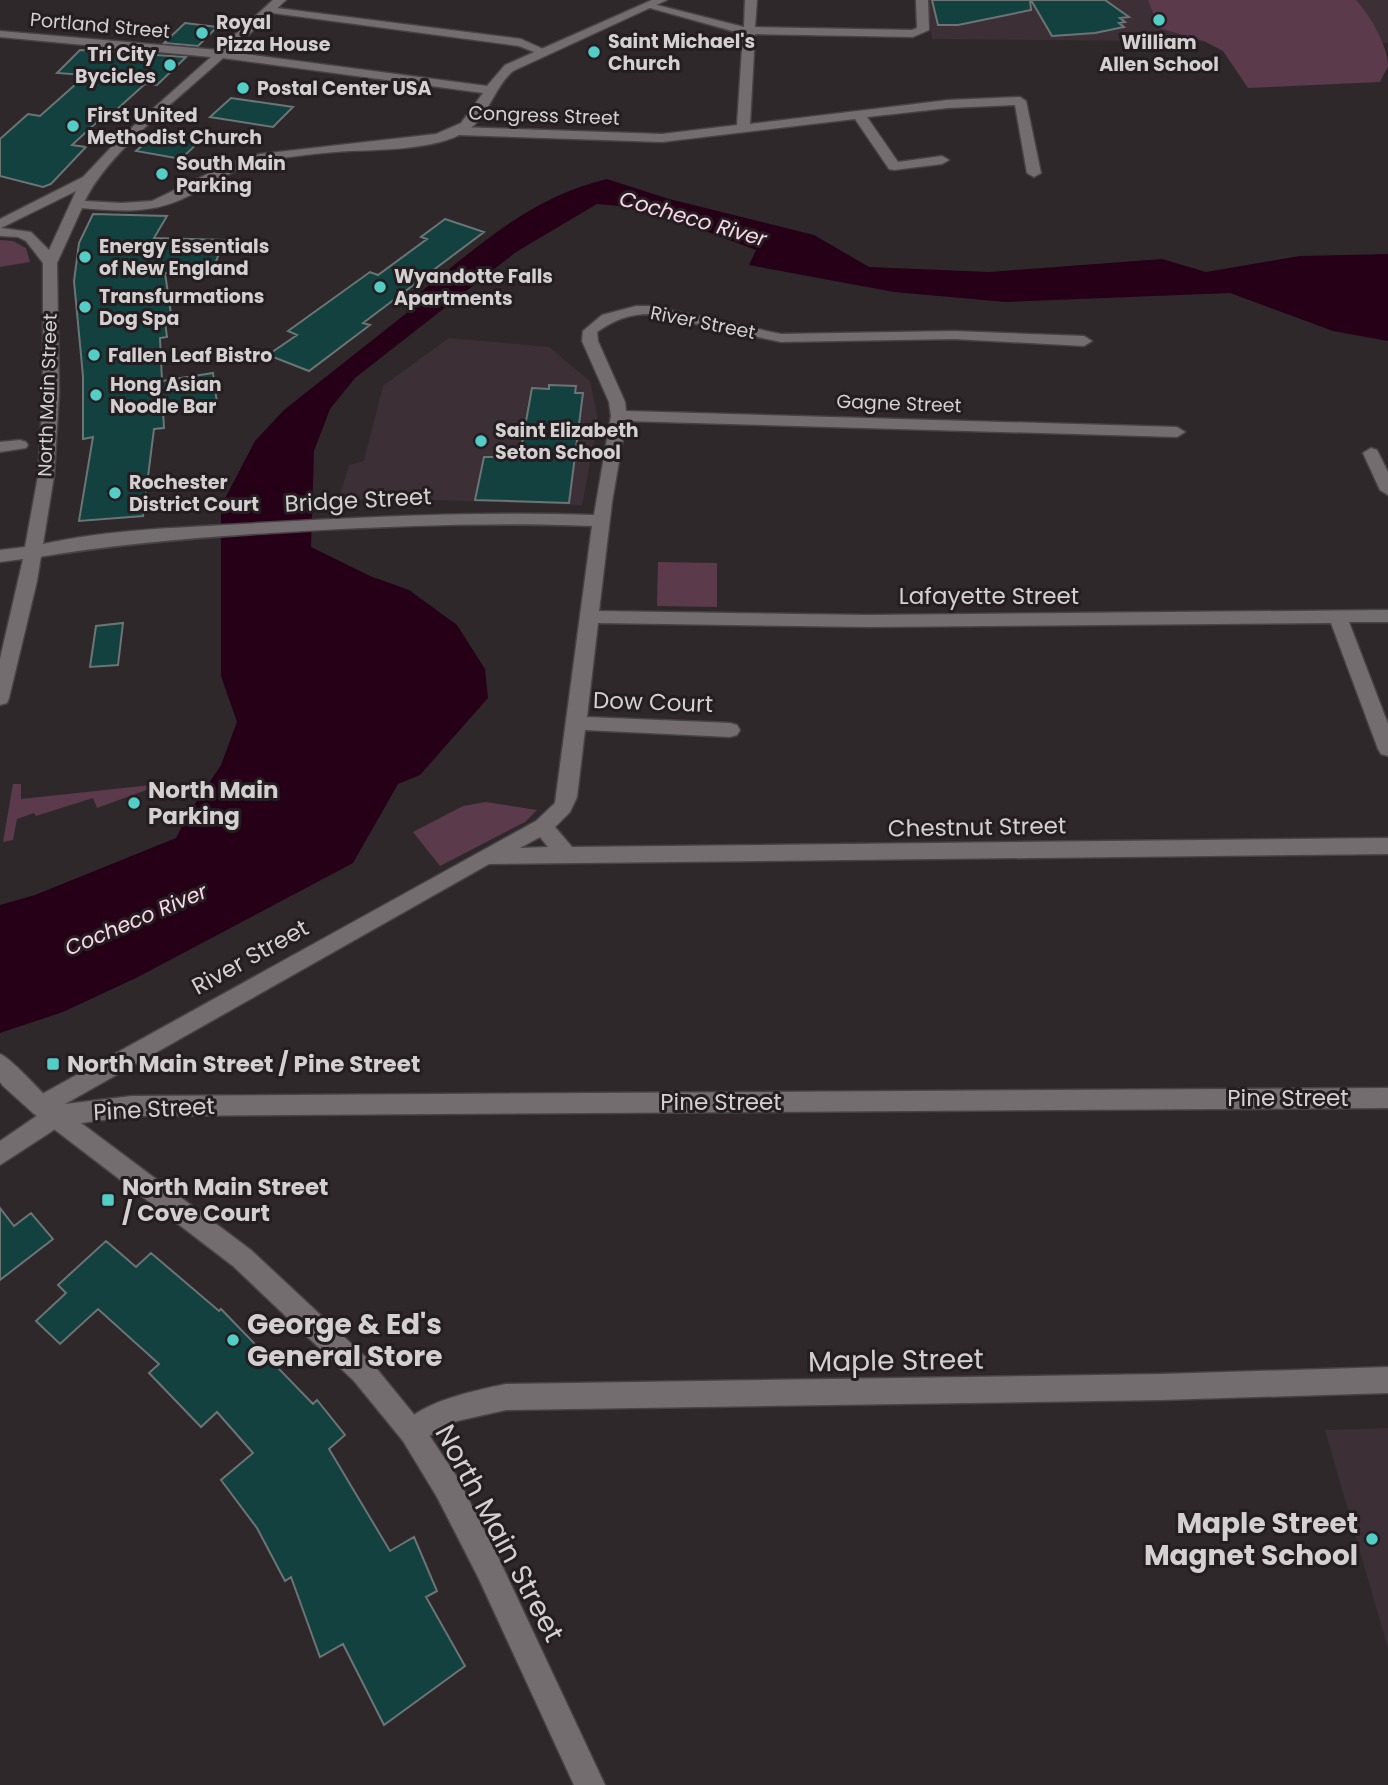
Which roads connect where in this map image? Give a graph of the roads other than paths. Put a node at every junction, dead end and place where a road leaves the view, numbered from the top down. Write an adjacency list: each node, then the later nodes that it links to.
1 (280, 0): 6 (street)
2 (661, 0): 5 (street)
3 (751, 0): 7 (street)
4 (922, 0): 7 (street)
5 (649, 6): 7 (street); 9 (street)
6 (270, 10): 9 (street); 10 (street)
7 (749, 30): 13 (street)
8 (0, 34): 10 (street, Portland Street)
9 (544, 52): 11 (street)
10 (220, 54): 11 (street, Portland Street); 17 (street)
11 (489, 90): 14 (street)
12 (859, 114): 13 (street, Congress Street); 15 (street); 16 (street, Congress Street)
13 (743, 129): 14 (street, Congress Street)
14 (458, 131): 18 (street, Congress Street)
15 (942, 160)
16 (1034, 173)
17 (88, 180): 18 (street, North Main Street); 19 (street)
18 (78, 204): 20 (street, North Main Street)
19 (1, 225): 20 (street)
20 (50, 263): 29 (street, North Main Street)
21 (1084, 341): 22 (street, River Street)
22 (619, 416): 23 (street, Gagne Street); 28 (street, River Street)
23 (1177, 432)
24 (20, 445): 25 (street)
25 (0, 447)
26 (1371, 453): 27 (street)
27 (1388, 490)
28 (602, 521): 29 (street, Bridge Street); 33 (street, River Street)
29 (33, 552): 30 (street, Bridge Street); 34 (street, North Main Street)
30 (0, 556)
31 (1337, 616): 32 (street, Lafayette Street); 33 (street, Lafayette Street); 37 (street)
32 (1388, 616)
33 (591, 617): 35 (street, River Street)
34 (0, 698)
35 (575, 723): 36 (street, Dow Court); 38 (street, River Street)
36 (730, 730)
37 (1388, 749)
38 (542, 826): 40 (street, River Street); 41 (street)
39 (1388, 846): 41 (street, Chestnut Street)
40 (486, 856): 41 (street, River Street); 44 (street, River Street)
41 (567, 856)
42 (0, 1064): 44 (street, North Main Street)
43 (1388, 1098): 44 (street, Pine Street)
44 (48, 1111): 45 (street, River Street); 47 (street, North Main Street)
45 (0, 1154)
46 (1388, 1380): 47 (street, Maple Street)
47 (412, 1432): 48 (street, North Main Street)
48 (590, 1785)

